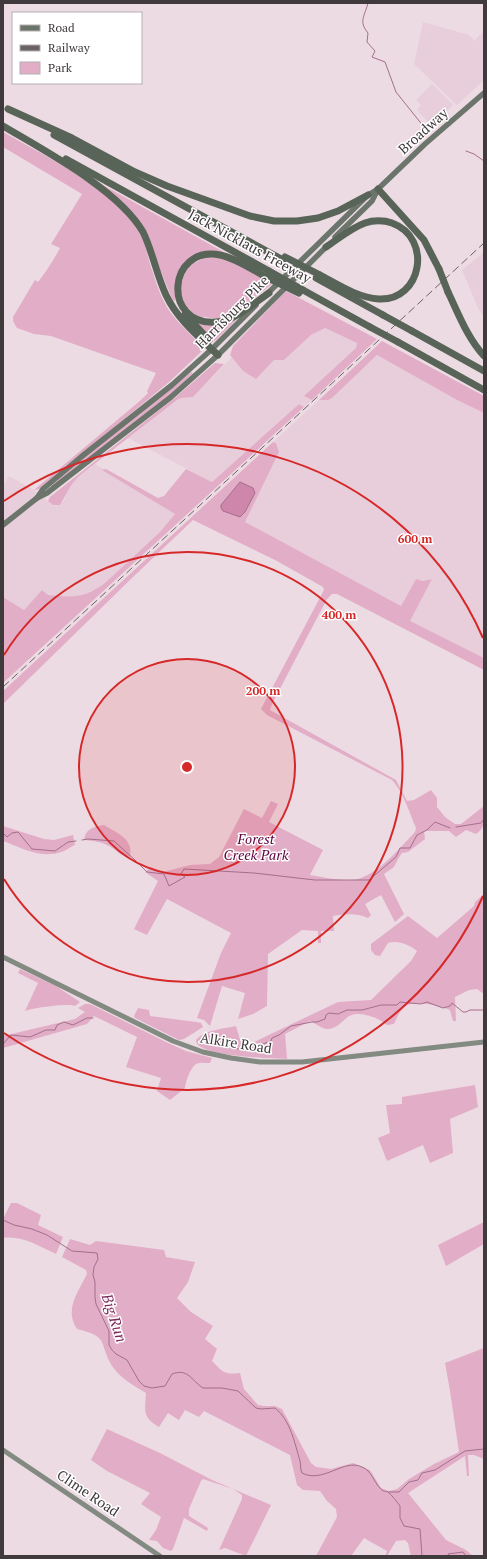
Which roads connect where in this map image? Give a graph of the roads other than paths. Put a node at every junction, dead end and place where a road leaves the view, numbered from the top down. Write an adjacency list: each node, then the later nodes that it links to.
1 (484, 92): 4 (main road, Broadway)
2 (5, 108): 5 (highway); 8 (highway, Jack Nicklaus Freeway)
3 (3, 125): 7 (highway, Jack Nicklaus Freeway); 11 (highway)
4 (378, 188): 5 (main road, Harrisburg Pike); 6 (main road, Harrisburg Pike); 12 (highway, bridge)
5 (368, 195): 9 (main road, Harrisburg Pike)
6 (326, 247): 8 (highway); 11 (main road, Harrisburg Pike)
7 (267, 274): 10 (highway); 14 (highway, Jack Nicklaus Freeway, bridge)
8 (318, 276): 13 (highway, Jack Nicklaus Freeway, bridge)
9 (269, 293): 10 (highway); 11 (main road, Harrisburg Pike)
10 (179, 302): 11 (highway)
11 (217, 350): 15 (main road, Harrisburg Pike)
12 (484, 356)
13 (484, 371)
14 (484, 390)
15 (3, 526)
16 (3, 957): 17 (main road, Alkire Road)
17 (484, 1042)
18 (3, 1450): 19 (main road, Clime Road)
19 (160, 1556)

